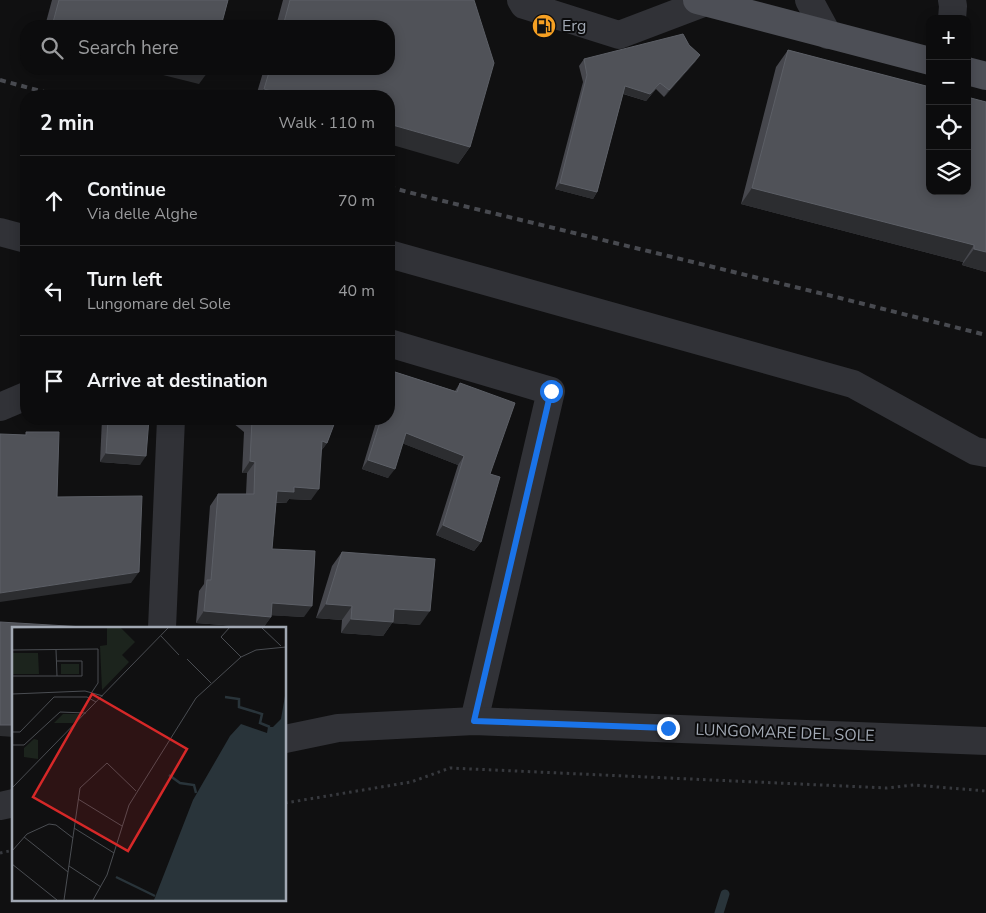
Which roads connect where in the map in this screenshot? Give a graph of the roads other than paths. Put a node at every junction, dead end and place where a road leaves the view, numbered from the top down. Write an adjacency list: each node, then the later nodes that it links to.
1 (521, 0): 4 (street)
2 (809, 0): 6 (street)
3 (952, 0): 5 (street)
4 (702, 1): 6 (main road)
5 (953, 15)
6 (828, 35): 7 (main road)
7 (926, 60)
8 (971, 72): 9 (main road)
9 (986, 76)
10 (0, 232): 11 (street)
11 (20, 237)
12 (395, 256): 17 (street)
13 (395, 345): 19 (street)
14 (20, 399): 15 (street)
15 (0, 407)
16 (171, 425): 18 (street)
17 (986, 454)
18 (162, 627)
19 (474, 721): 20 (street, LUNGOMARE DEL SOLE); 21 (street, LUNGOMARE DEL SOLE)
20 (286, 739)
21 (986, 741)

